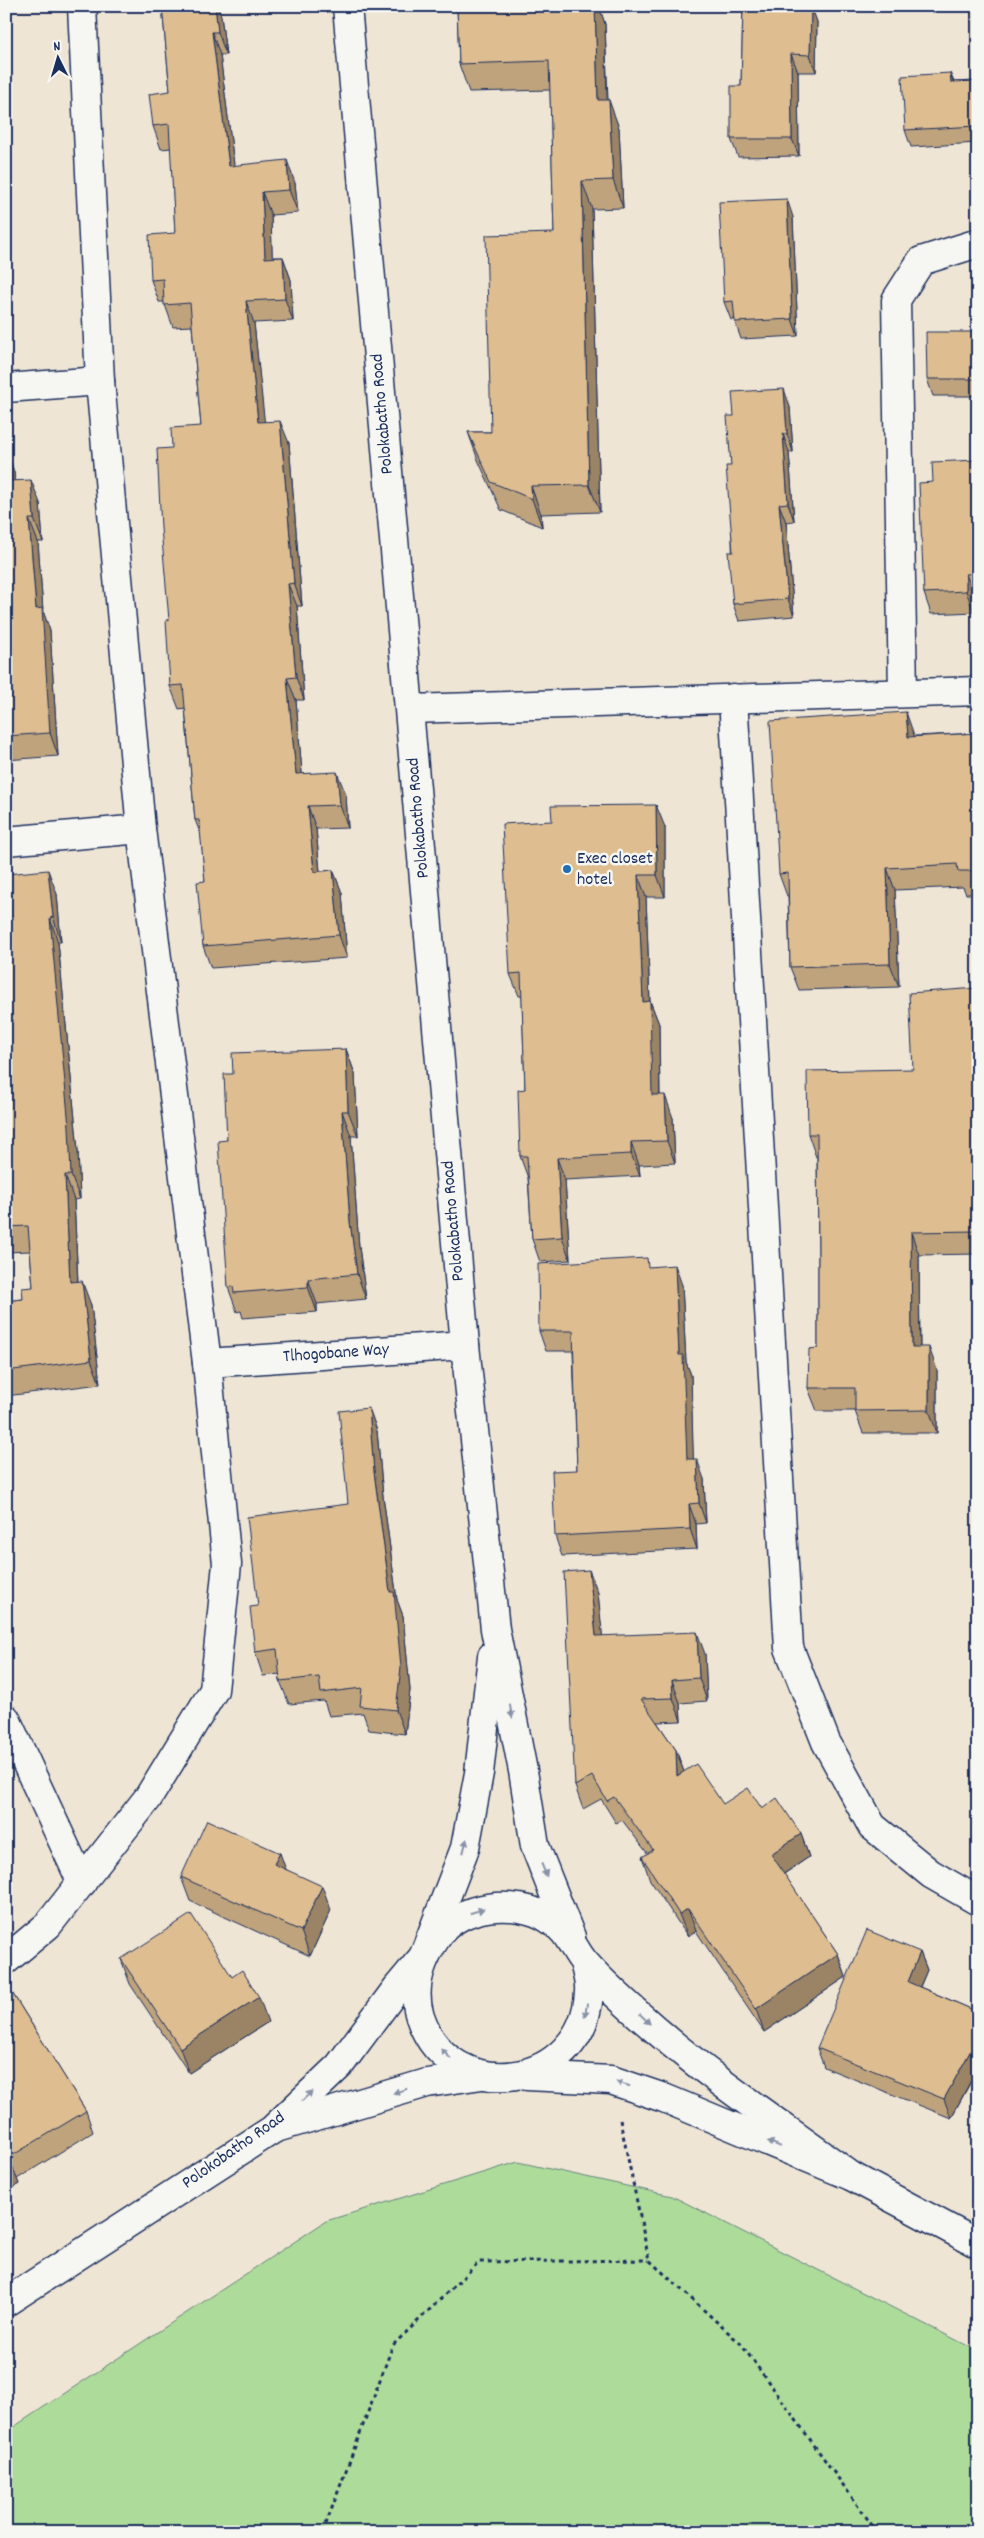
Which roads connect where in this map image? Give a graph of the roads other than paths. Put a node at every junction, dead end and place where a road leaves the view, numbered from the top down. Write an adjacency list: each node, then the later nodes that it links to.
1 (82, 6): 4 (street)
2 (347, 6): 9 (street, Polokabatho Road)
3 (978, 243): 7 (street)
4 (100, 381): 5 (street); 10 (street)
5 (6, 388)
6 (978, 691): 7 (street)
7 (903, 692): 8 (street)
8 (733, 698): 9 (street); 17 (street)
9 (410, 709): 12 (street, Polokabatho Road)
10 (141, 829): 11 (street); 13 (street)
11 (6, 841)
12 (465, 1345): 13 (street, Tlhogobane Way); 14 (street, Polokabatho Road)
13 (206, 1363): 16 (street)
14 (495, 1629): 18 (street, one-way to 18); 19 (street, one-way to 14)
15 (6, 1719): 16 (street)
16 (82, 1882): 20 (street)
17 (978, 1901)
18 (571, 1937): 19 (street, one-way to 18); 21 (street)
19 (424, 1957): 22 (street, one-way to 19); 24 (street, Polokobatho Road, one-way to 19)
20 (6, 1960)
21 (584, 1962): 23 (street, one-way to 23); 25 (street, one-way to 25)
22 (482, 2075): 23 (street); 24 (street, one-way to 24)
23 (523, 2076): 25 (street, one-way to 23)
24 (272, 2130): 27 (street, Polokobatho Road)
25 (852, 2176): 26 (street)
26 (978, 2244)
27 (6, 2302)

